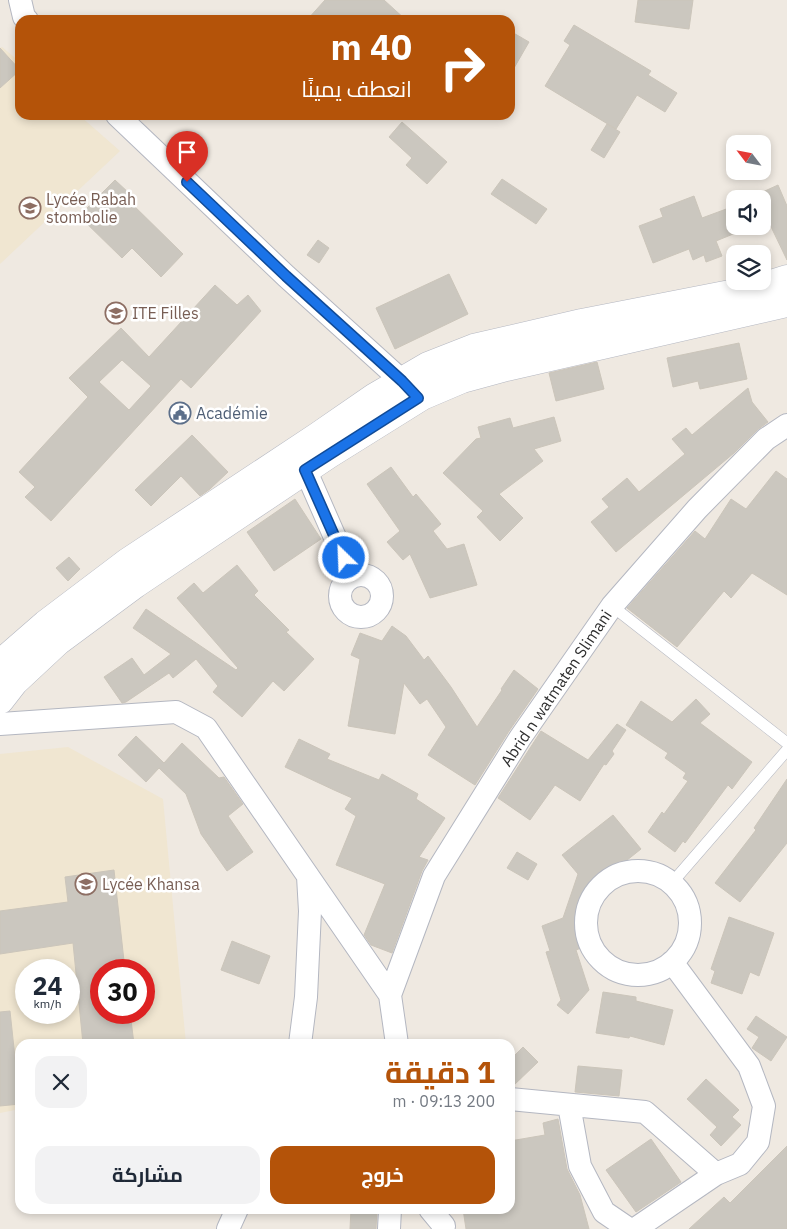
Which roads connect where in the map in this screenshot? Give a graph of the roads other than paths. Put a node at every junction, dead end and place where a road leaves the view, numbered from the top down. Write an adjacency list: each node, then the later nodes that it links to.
1 (20, 0): 2 (street)
2 (24, 15)
3 (122, 120): 6 (street)
4 (787, 279): 6 (main road)
5 (787, 302): 6 (main road)
6 (410, 389): 8 (main road); 11 (main road)
7 (787, 425): 10 (street, Abrid n watmaten Slimani)
8 (305, 470): 9 (street); 12 (main road)
9 (352, 576)
10 (612, 606): 14 (lane); 19 (street, Abrid n watmaten Slimani)
11 (0, 664)
12 (0, 700)
13 (0, 724): 16 (street)
14 (787, 743)
15 (787, 750): 17 (lane)
16 (308, 876): 19 (street); 20 (street)
17 (671, 884): 18 (street); 18 (street)
18 (672, 962): 24 (street)
19 (390, 995): 21 (street)
20 (301, 1039)
21 (396, 1039)
22 (515, 1100): 23 (street)
23 (568, 1105): 24 (street); 29 (street)
24 (716, 1174): 30 (street)
25 (235, 1214): 27 (street)
26 (390, 1214): 28 (street)
27 (228, 1229)
28 (389, 1229)
29 (629, 1229)
30 (635, 1229)

